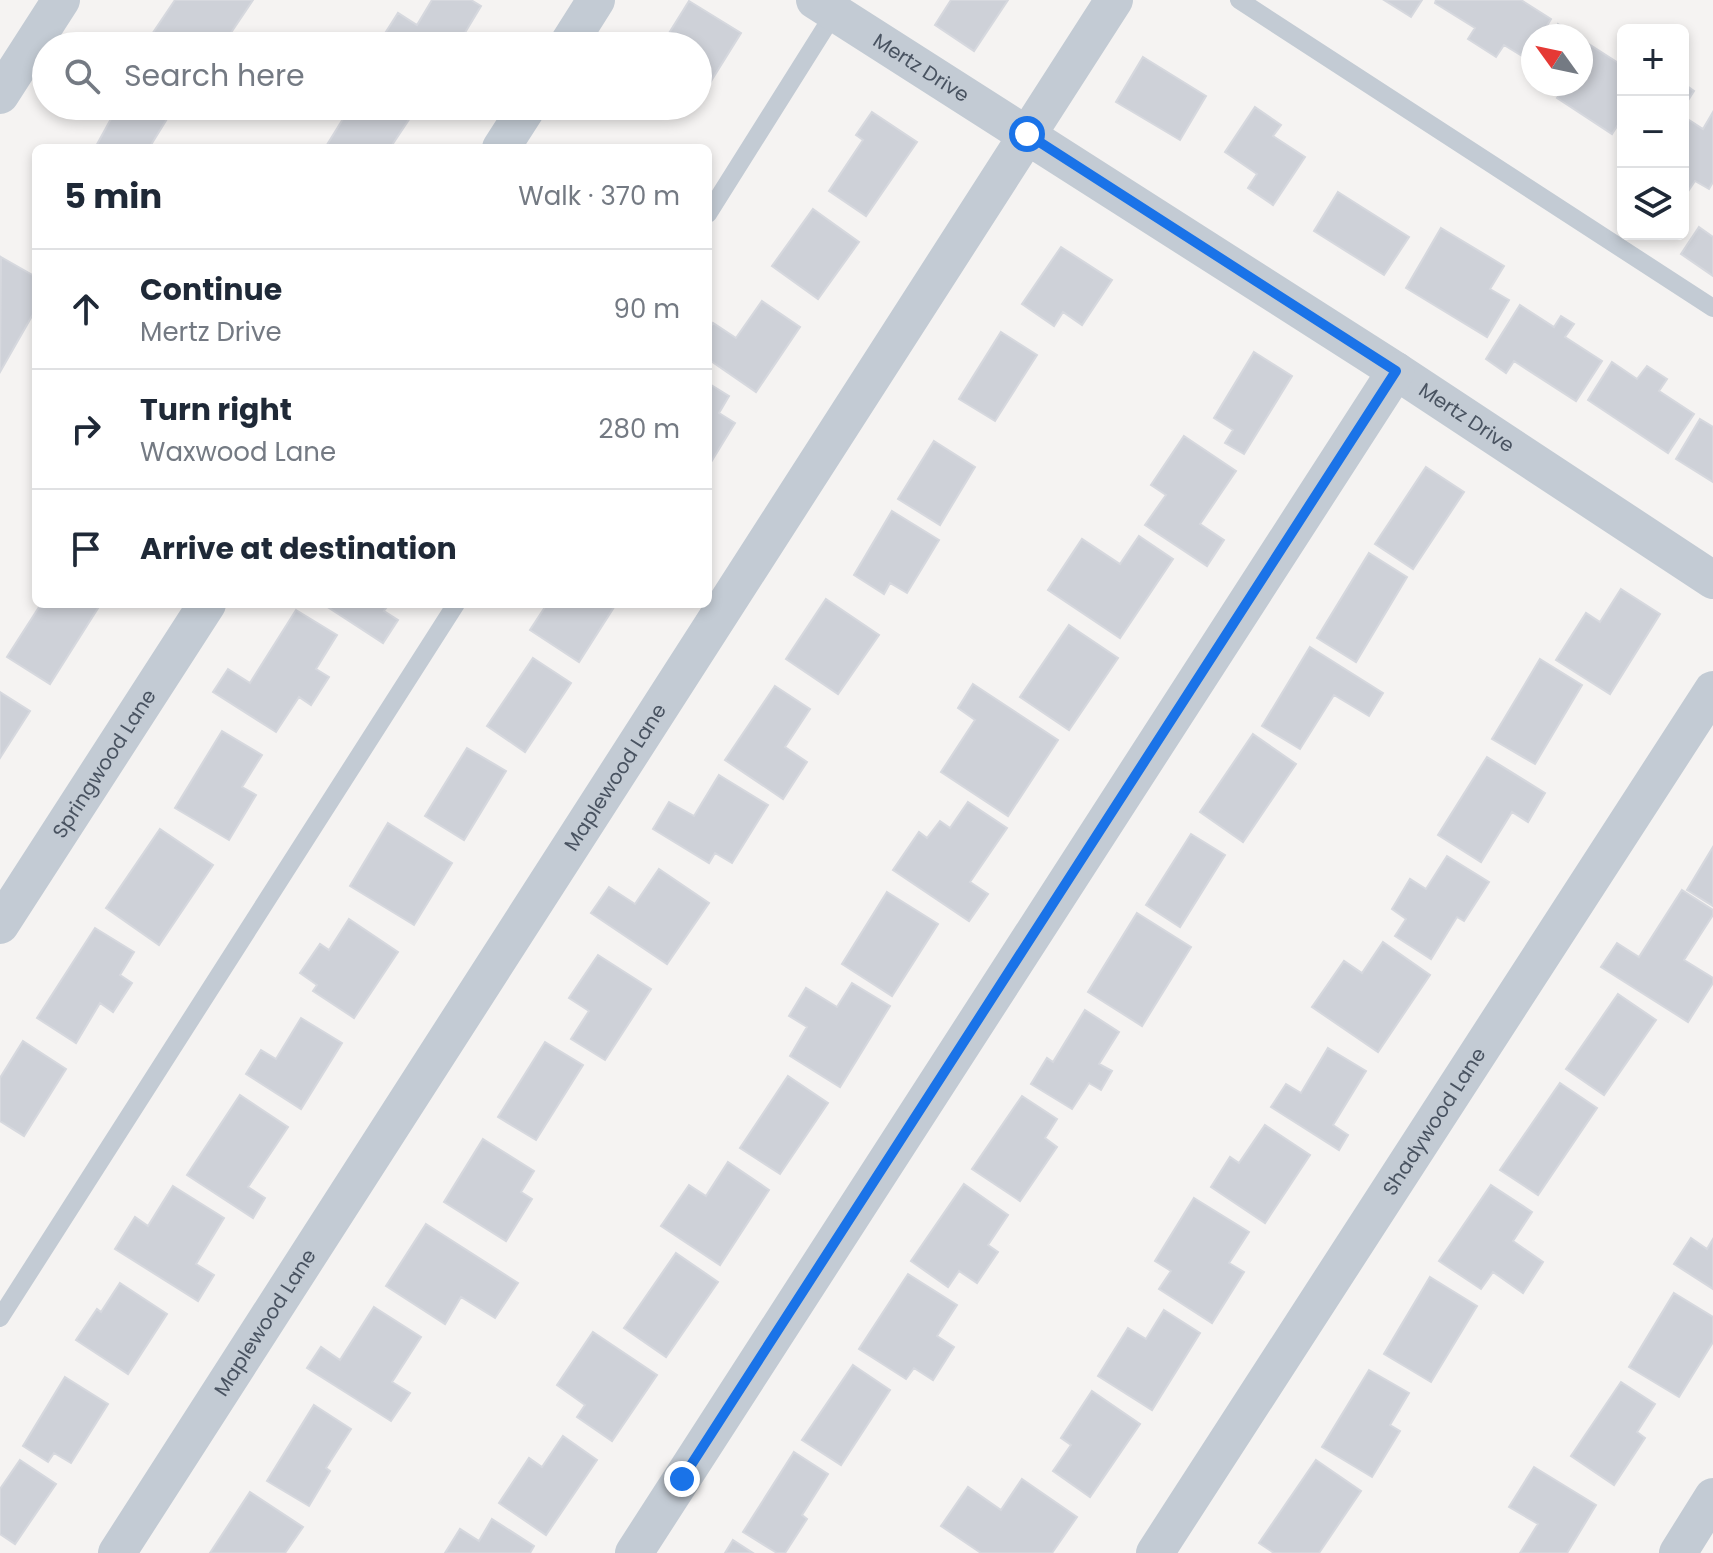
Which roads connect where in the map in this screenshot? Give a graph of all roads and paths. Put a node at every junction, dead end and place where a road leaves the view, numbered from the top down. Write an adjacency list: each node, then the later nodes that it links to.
1 (61, 0): 6 (street)
2 (596, 0): 7 (street)
3 (1114, 0): 11 (street, Maplewood Lane)
4 (1239, 0): 14 (lane)
5 (825, 6): 11 (street, Mertz Drive); 13 (lane)
6 (40, 32)
7 (576, 32)
8 (32, 45): 9 (street)
9 (0, 95)
10 (519, 120): 12 (street)
11 (1027, 134): 15 (street, Mertz Drive); 23 (street, Maplewood Lane)
12 (504, 144)
13 (712, 207)
14 (1713, 308)
15 (1396, 371): 16 (street, Mertz Drive); 24 (street)
16 (1713, 580)
17 (204, 608): 20 (street, Springwood Lane)
18 (453, 608): 21 (lane)
19 (1713, 690): 25 (street, Shadywood Lane)
20 (0, 925)
21 (0, 1318)
22 (1713, 1497): 26 (street)
23 (117, 1553)
24 (634, 1553)
25 (1155, 1553)
26 (1678, 1553)

